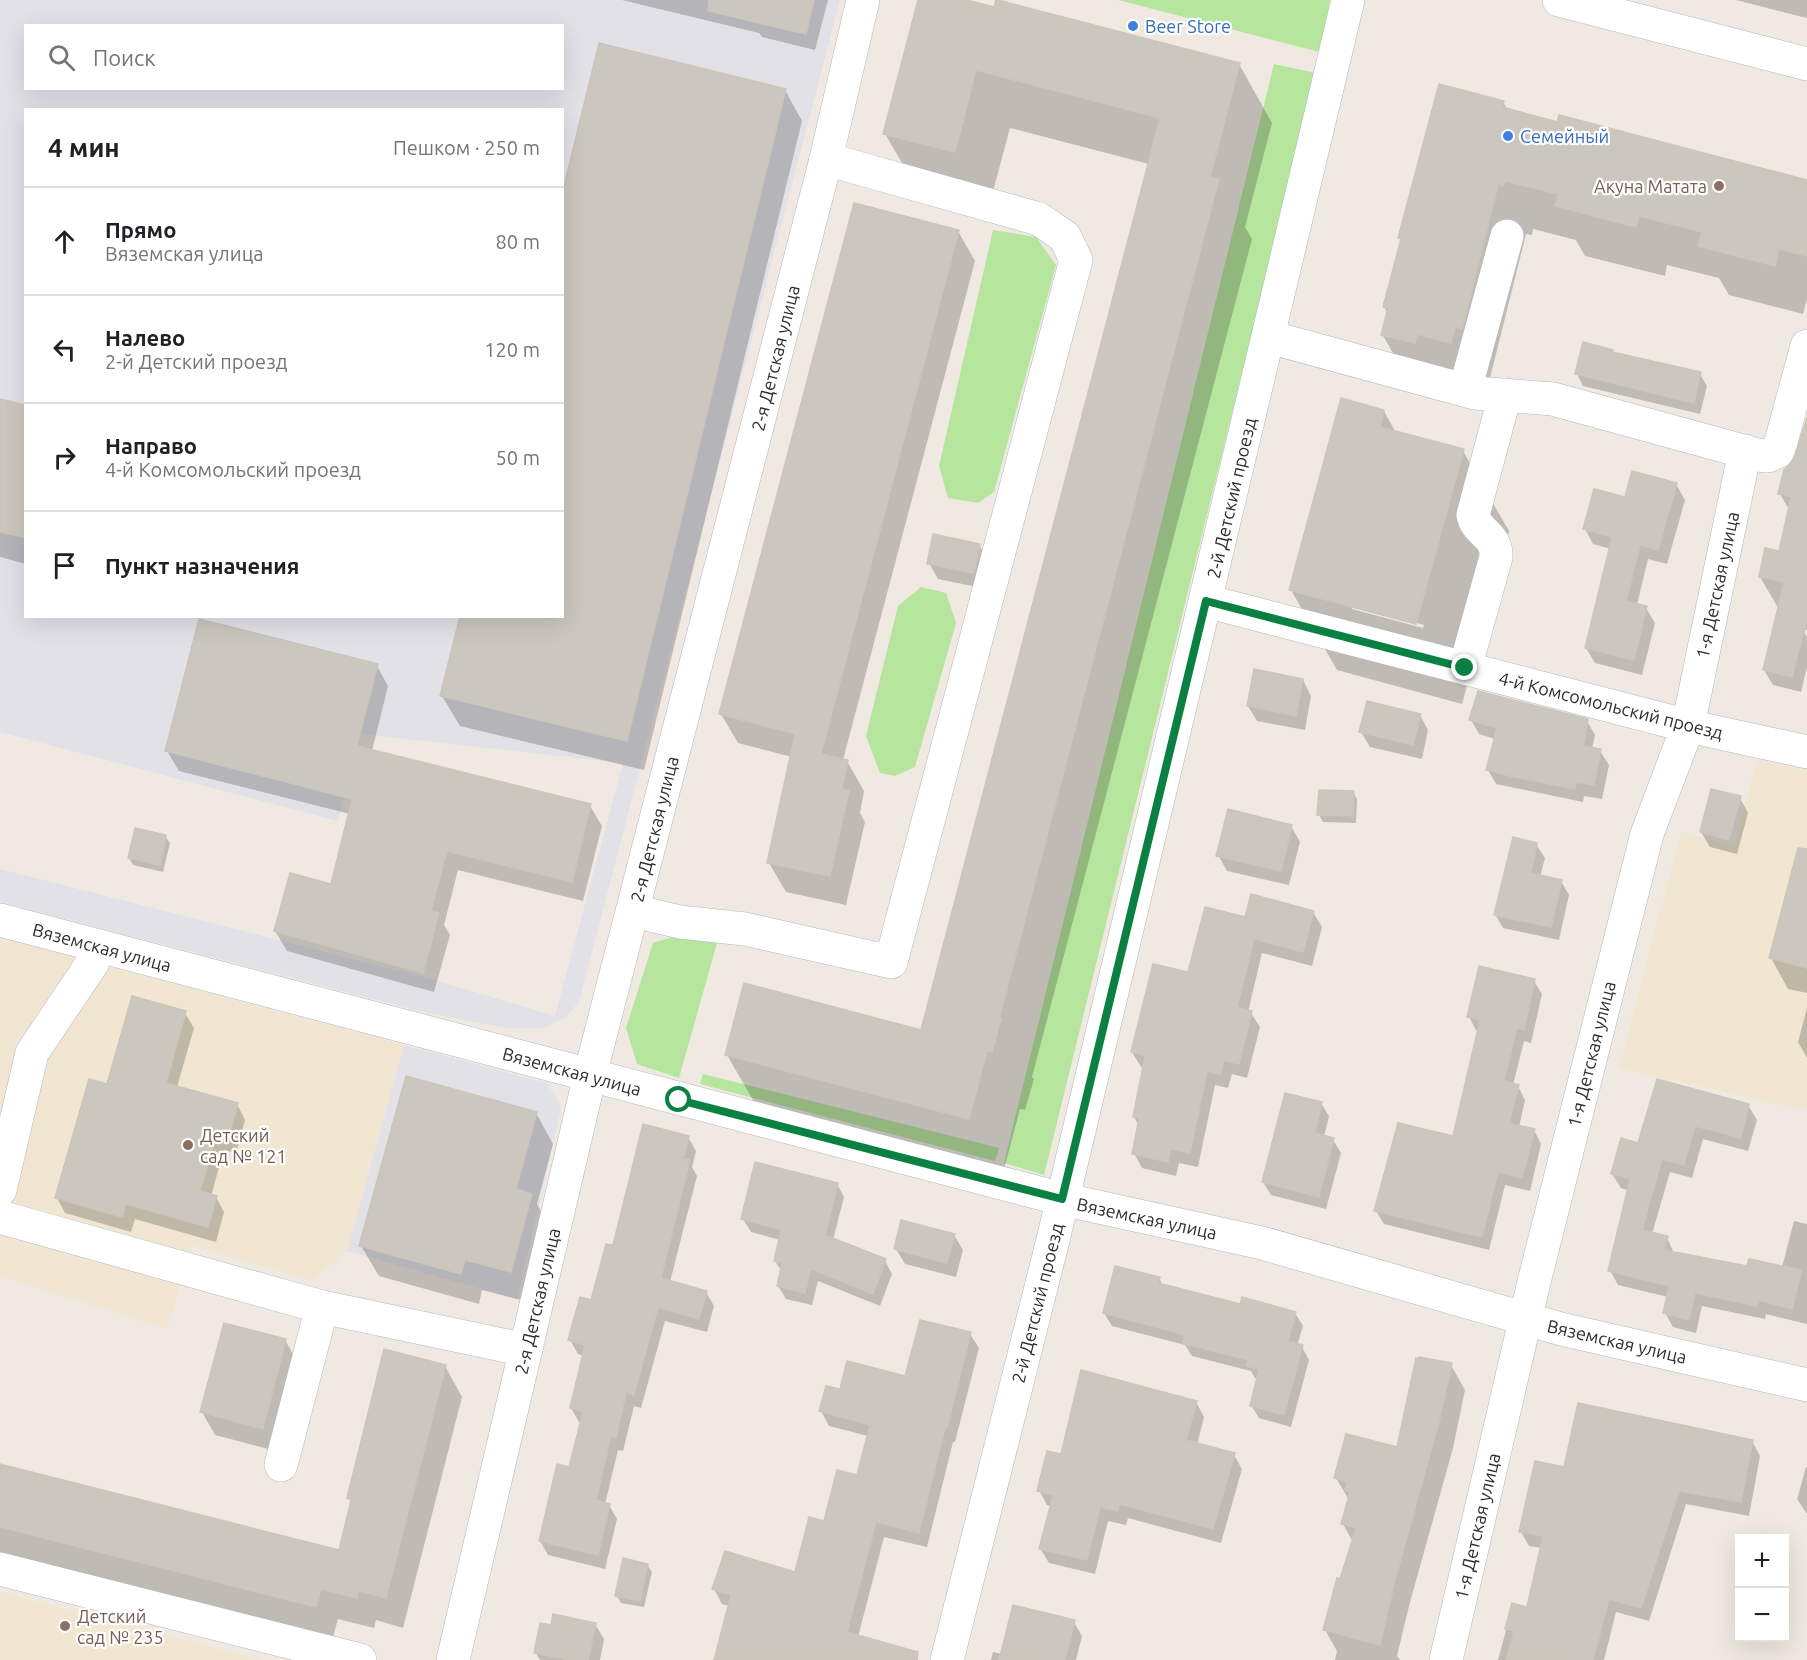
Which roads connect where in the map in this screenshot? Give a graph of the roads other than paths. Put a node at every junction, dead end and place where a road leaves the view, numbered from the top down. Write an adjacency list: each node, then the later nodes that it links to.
1 (863, 0): 5 (street, 2-я Детская улица)
2 (1348, 0): 7 (street, 2-й Детский проезд)
3 (1559, 0): 4 (street)
4 (1807, 64)
5 (826, 159): 16 (street, 2-я Детская улица); 16 (street)
6 (1507, 236): 9 (street)
7 (1269, 337): 9 (street); 12 (street, 2-й Детский проезд)
8 (1807, 346): 11 (street)
9 (1465, 390): 10 (street)
10 (1505, 395): 11 (street); 13 (street)
11 (1745, 451): 14 (street, 1-я Детская улица)
12 (1206, 601): 13 (street, 4-й Комсомольский проезд); 21 (street, 2-й Детский проезд)
13 (1465, 668): 14 (street, 4-й Комсомольский проезд)
14 (1688, 726): 15 (street, 4-й Комсомольский проезд); 24 (street, 1-я Детская улица)
15 (1807, 752)
16 (633, 911): 19 (street, 2-я Детская улица)
17 (0, 920): 18 (street, Вяземская улица)
18 (97, 946): 19 (street, Вяземская улица); 20 (street)
19 (590, 1075): 21 (street, Вяземская улица); 25 (street, 2-я Детская улица)
20 (0, 1190)
21 (1062, 1199): 24 (street, Вяземская улица); 31 (street, 2-й Детский проезд)
22 (0, 1217): 23 (street)
23 (321, 1307): 25 (street); 27 (street)
24 (1526, 1318): 26 (street, Вяземская улица); 32 (street, 1-я Детская улица)
25 (526, 1350): 30 (street, 2-я Детская улица)
26 (1807, 1385)
27 (281, 1465)
28 (0, 1569): 29 (street)
29 (360, 1660)
30 (453, 1660)
31 (947, 1660)
32 (1446, 1660)

